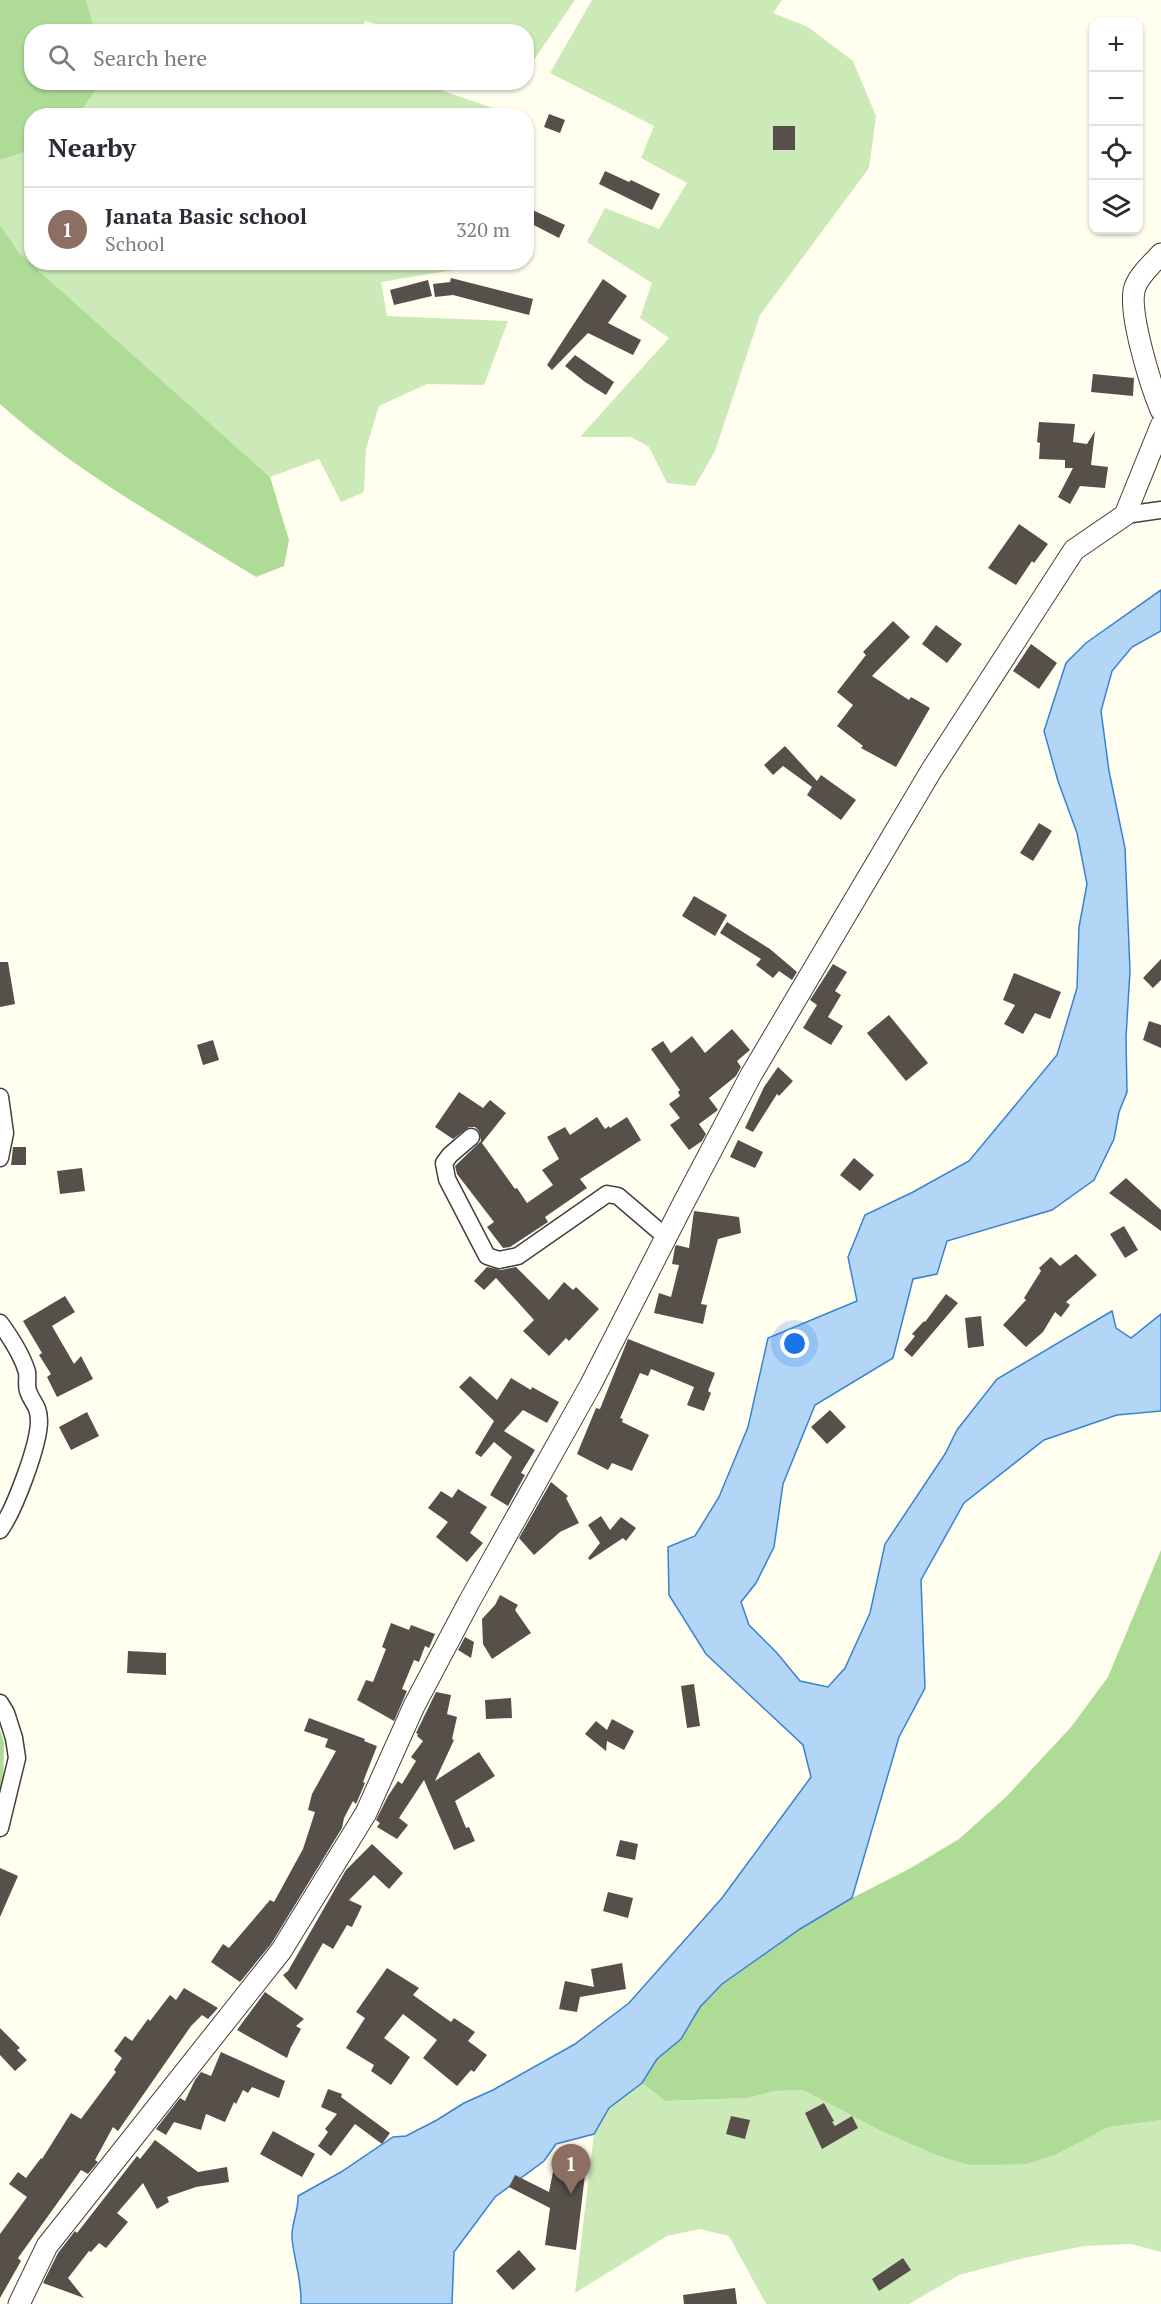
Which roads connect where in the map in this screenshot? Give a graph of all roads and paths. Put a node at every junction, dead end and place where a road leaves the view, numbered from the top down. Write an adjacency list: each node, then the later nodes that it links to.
1 (1161, 254): 2 (street)
2 (1161, 410)
3 (1161, 426): 5 (street)
4 (1161, 510): 5 (street)
5 (1125, 515): 9 (street)
6 (0, 1097): 8 (street)
7 (471, 1137): 9 (street)
8 (0, 1158)
9 (666, 1237): 14 (street)
10 (0, 1323): 11 (street)
11 (0, 1530)
12 (0, 1703): 13 (street)
13 (0, 1828)
14 (19, 2304)

